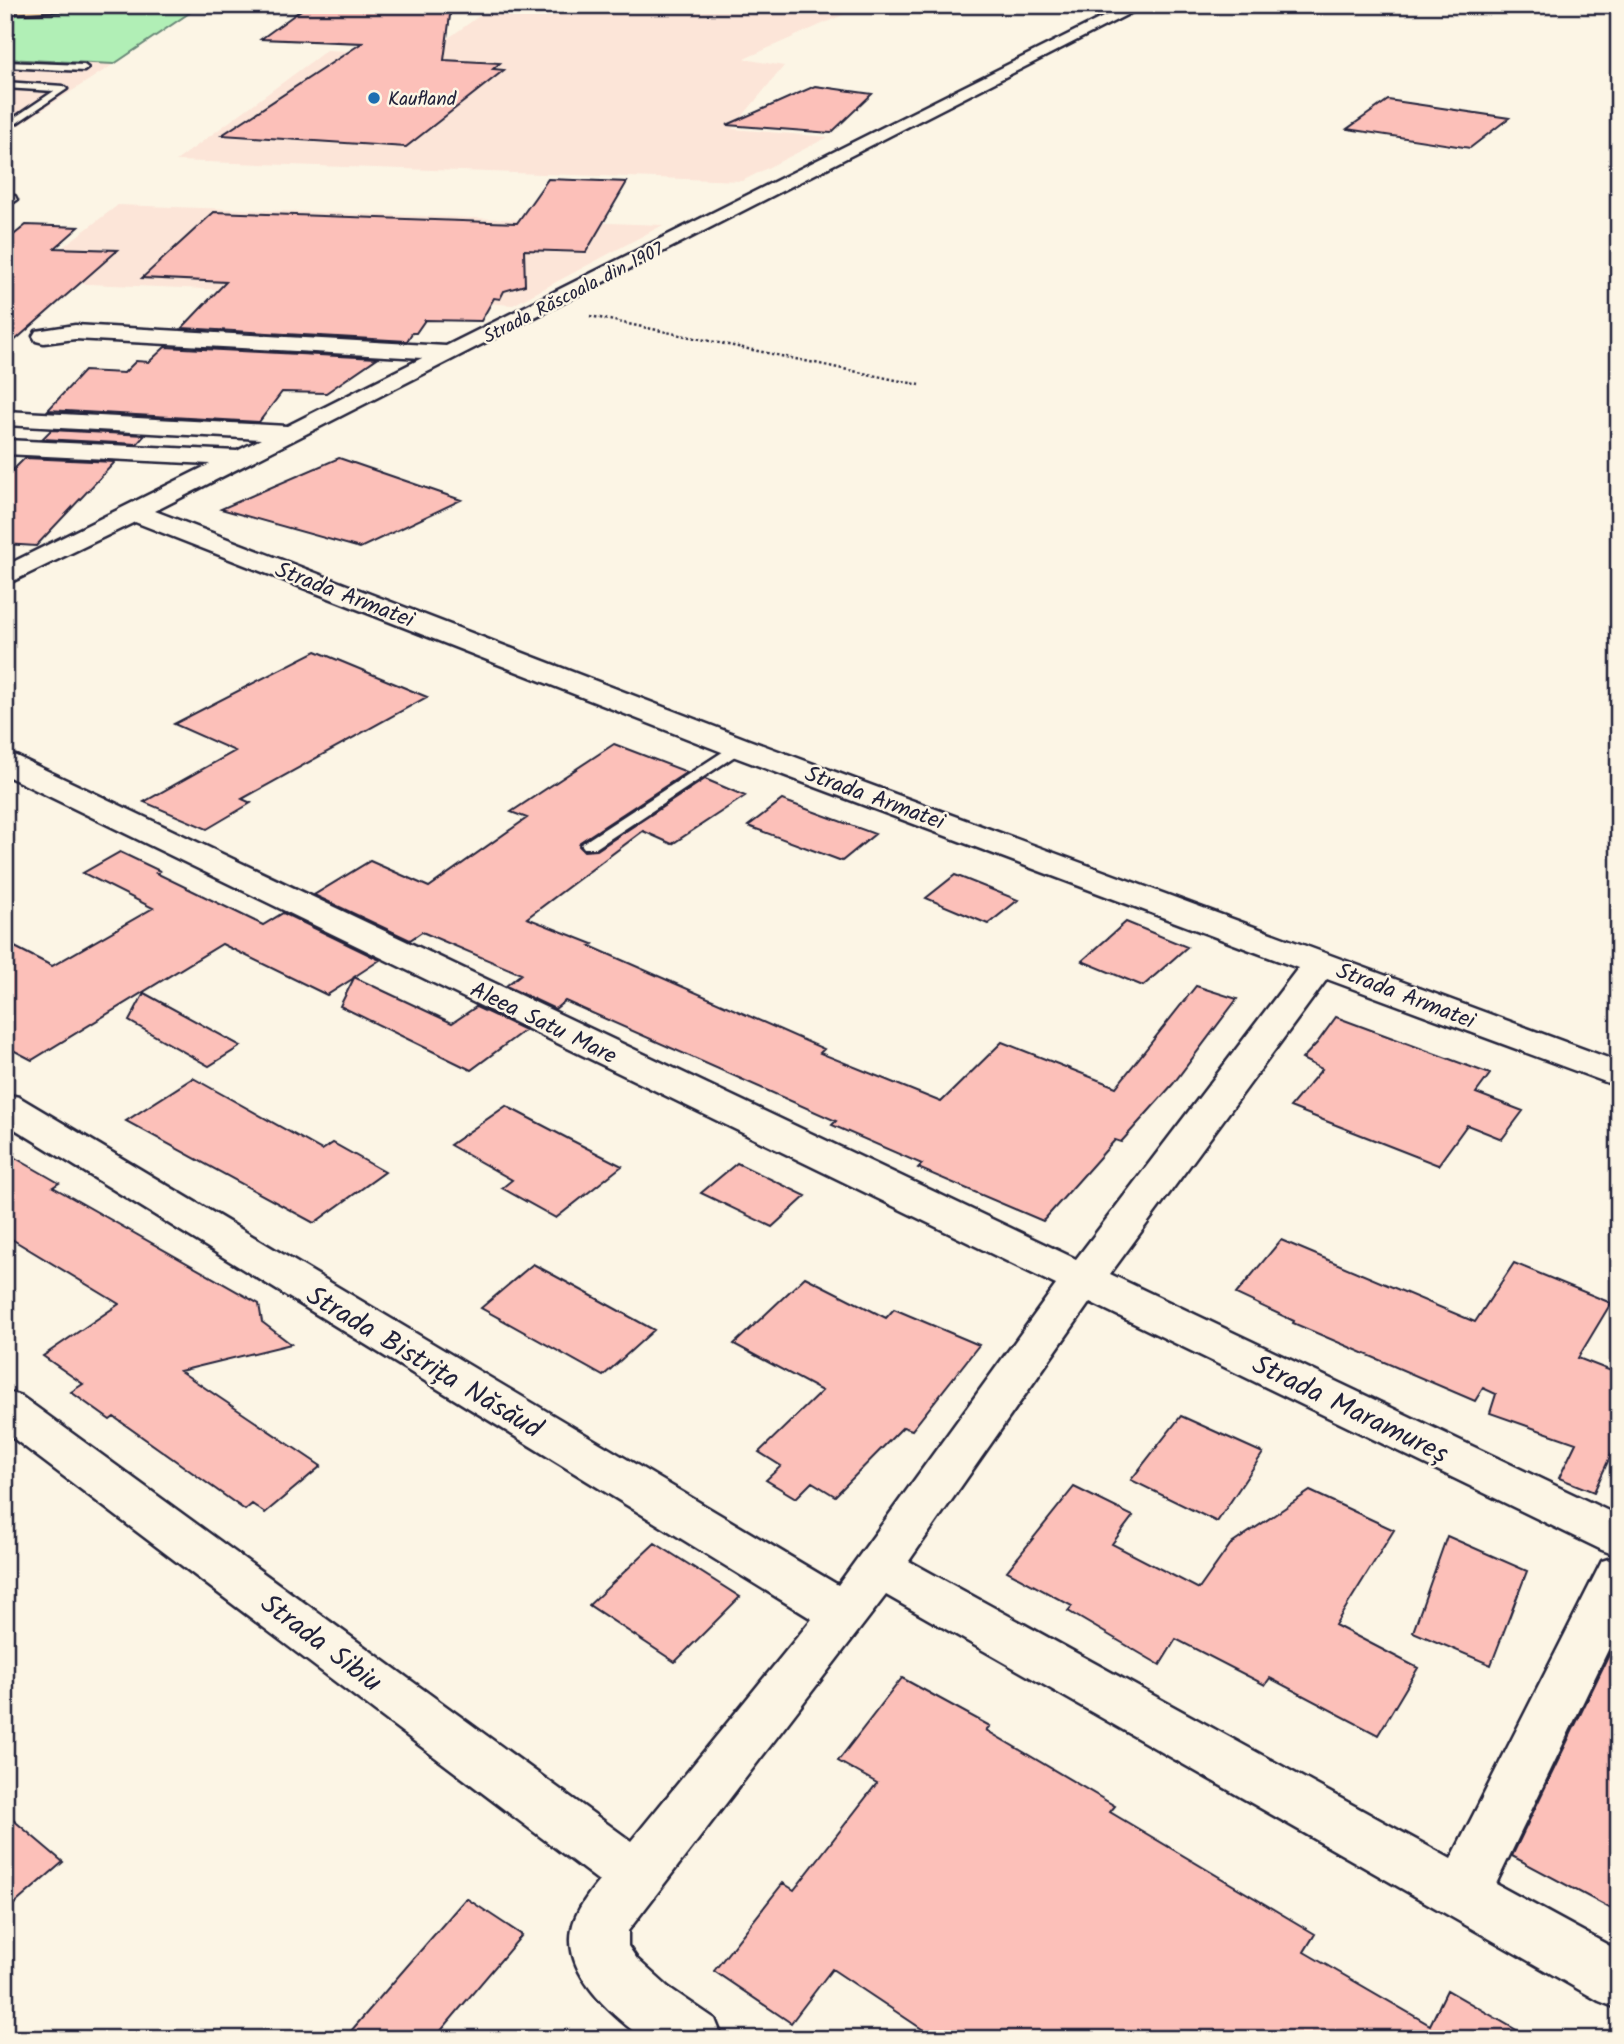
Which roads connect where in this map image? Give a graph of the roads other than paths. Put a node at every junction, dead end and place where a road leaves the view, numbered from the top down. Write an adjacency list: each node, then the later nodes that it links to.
1 (62, 5): 3 (main road)
2 (1139, 5): 9 (street, Strada Răscoala din 1907)
3 (5, 8)
4 (5, 64): 5 (lane)
5 (84, 68)
6 (5, 85): 7 (lane)
7 (5, 128)
8 (44, 336): 9 (street)
9 (452, 353): 11 (street, Strada Răscoala din 1907)
10 (5, 418): 11 (street)
11 (291, 433): 13 (street, Strada Răscoala din 1907)
12 (5, 447): 13 (street)
13 (240, 458): 14 (street, Strada Răscoala din 1907)
14 (133, 512): 16 (street, Strada Răscoala din 1907); 18 (street, Strada Armatei)
15 (5, 555): 16 (street)
16 (44, 557): 17 (street, Strada Răscoala din 1907)
17 (5, 577)
18 (738, 747): 20 (lane); 21 (street, Strada Armatei)
19 (5, 763): 24 (street, Aleea Satu Mare)
20 (590, 844)
21 (1320, 963): 22 (street, Strada Armatei); 24 (street)
22 (1619, 1076)
23 (5, 1106): 29 (street, Strada Bistrița Năsăud)
24 (1083, 1280): 26 (street, Strada Maramureș); 27 (street)
25 (5, 1408): 30 (street, Strada Sibiu)
26 (1619, 1536)
27 (879, 1568): 29 (street); 31 (street)
28 (1619, 1575): 31 (street)
29 (845, 1614): 30 (street)
30 (637, 1877): 33 (street)
31 (1463, 1893): 32 (street)
32 (1619, 1982)
33 (694, 2039)

